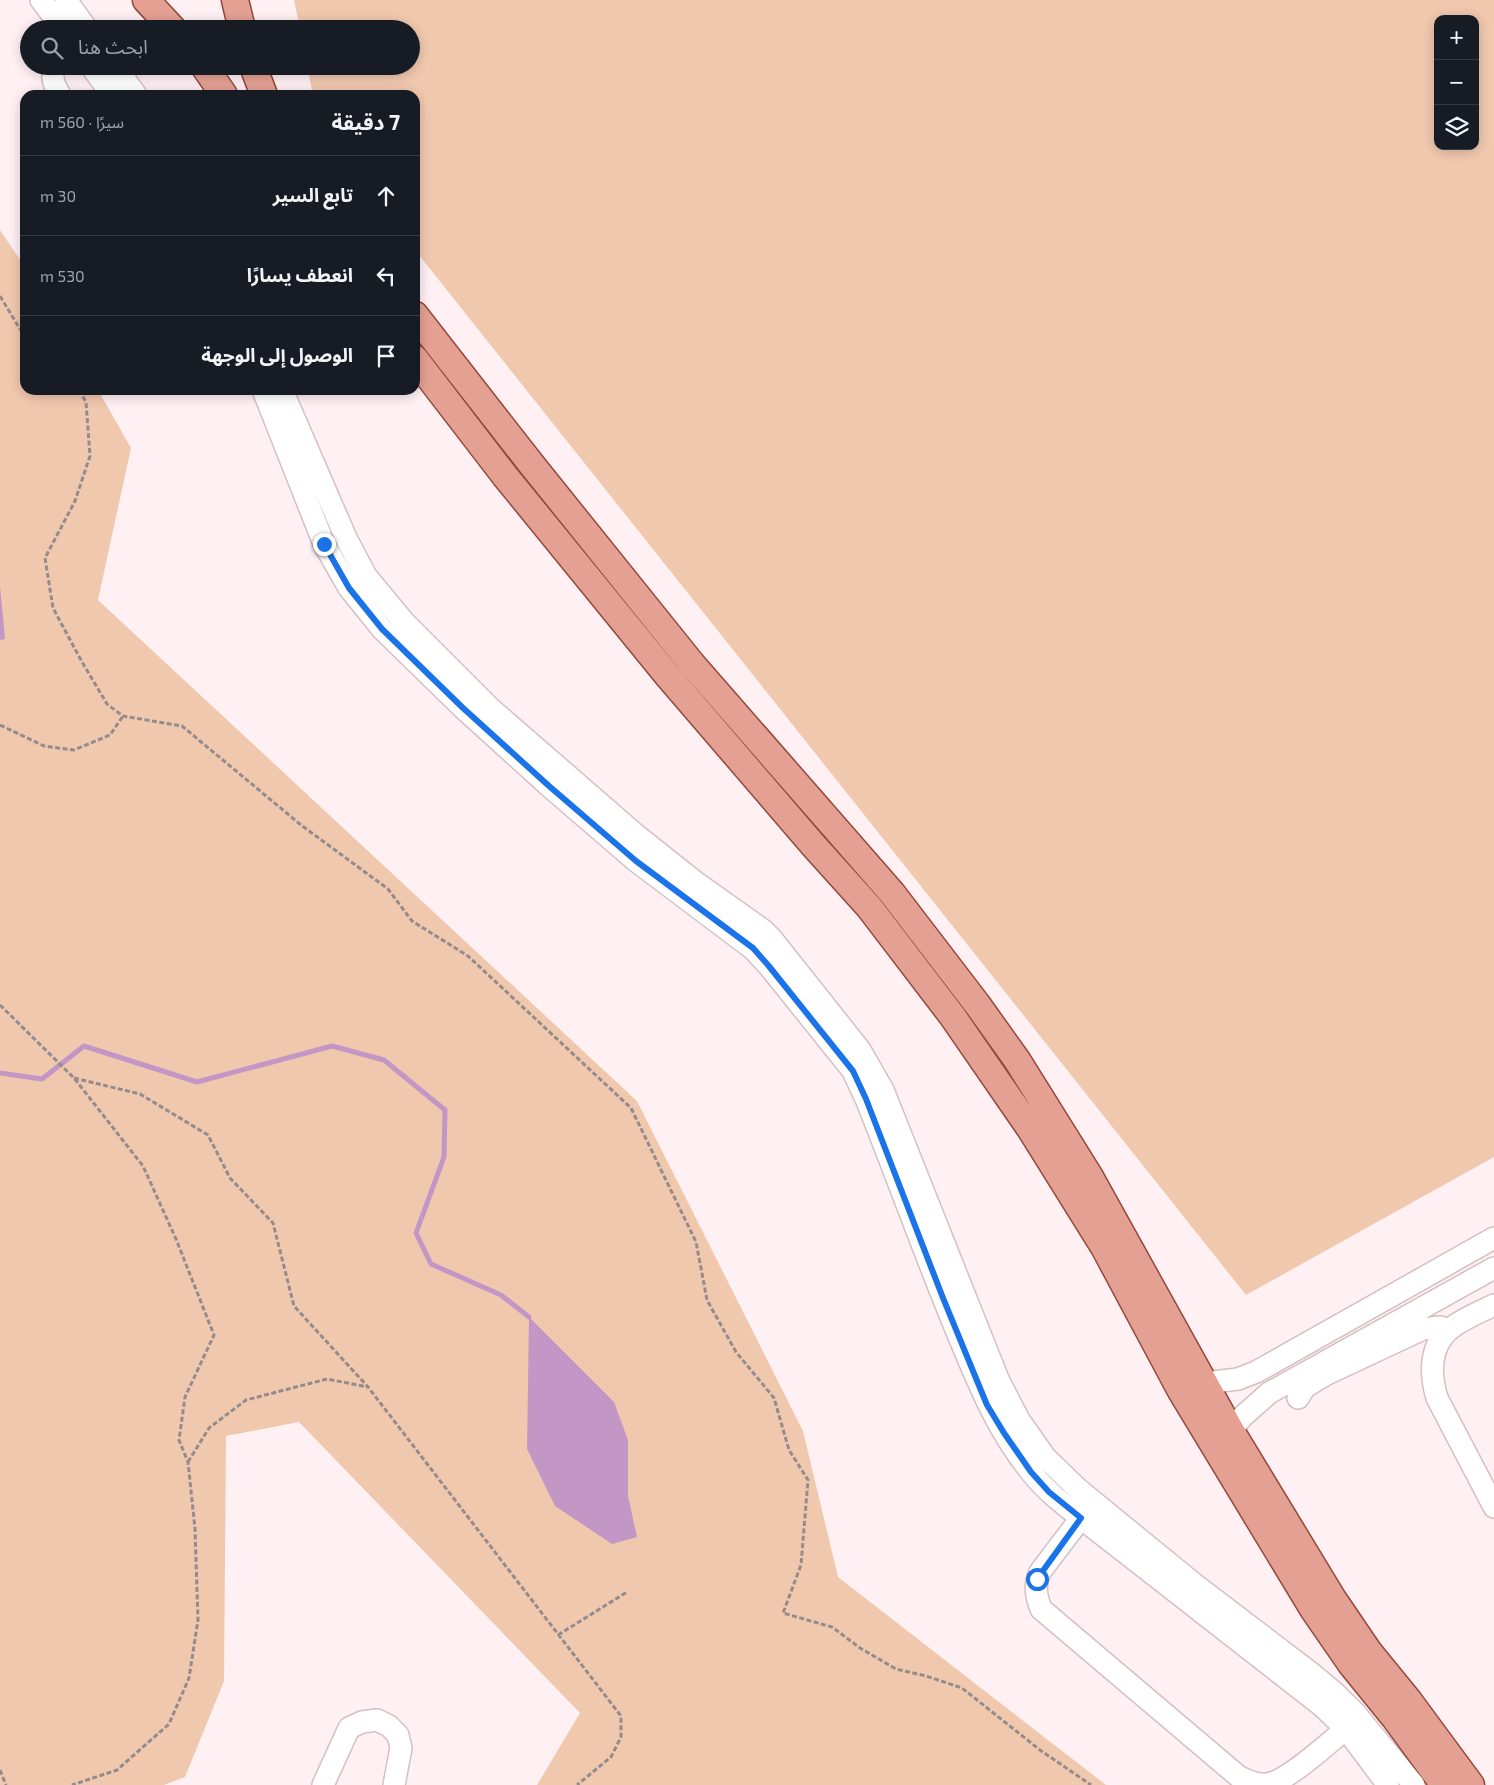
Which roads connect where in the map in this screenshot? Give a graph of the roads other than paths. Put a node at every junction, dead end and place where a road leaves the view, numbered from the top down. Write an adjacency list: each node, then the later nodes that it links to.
1 (42, 0): 5 (street)
2 (66, 0): 6 (street)
3 (146, 0): 7 (main road)
4 (235, 0): 8 (main road)
5 (56, 20)
6 (80, 20)
7 (165, 20)
8 (240, 20)
9 (52, 75): 14 (street)
10 (98, 75): 15 (street)
11 (122, 75): 16 (street)
12 (210, 75): 17 (main road)
13 (256, 75): 18 (main road)
14 (57, 90)
15 (108, 90)
16 (132, 90)
17 (221, 90)
18 (262, 90)
19 (420, 321): 28 (main road)
20 (420, 366): 39 (main road)
21 (265, 395): 23 (street)
22 (284, 395): 23 (street)
23 (689, 888): 32 (street); 33 (street)
24 (1494, 1238): 28 (street)
25 (1494, 1268): 30 (street)
26 (1494, 1304): 27 (street)
27 (1449, 1330): 29 (street); 31 (street)
28 (1204, 1383): 30 (main road)
29 (1298, 1398)
30 (1232, 1431): 40 (main road)
31 (1494, 1507)
32 (1081, 1518): 33 (street); 34 (street)
33 (1202, 1602): 34 (street); 38 (street)
34 (1346, 1729): 37 (street)
35 (323, 1785): 36 (street)
36 (394, 1785)
37 (1388, 1785)
38 (1414, 1785)
39 (1444, 1785)
40 (1471, 1785)

